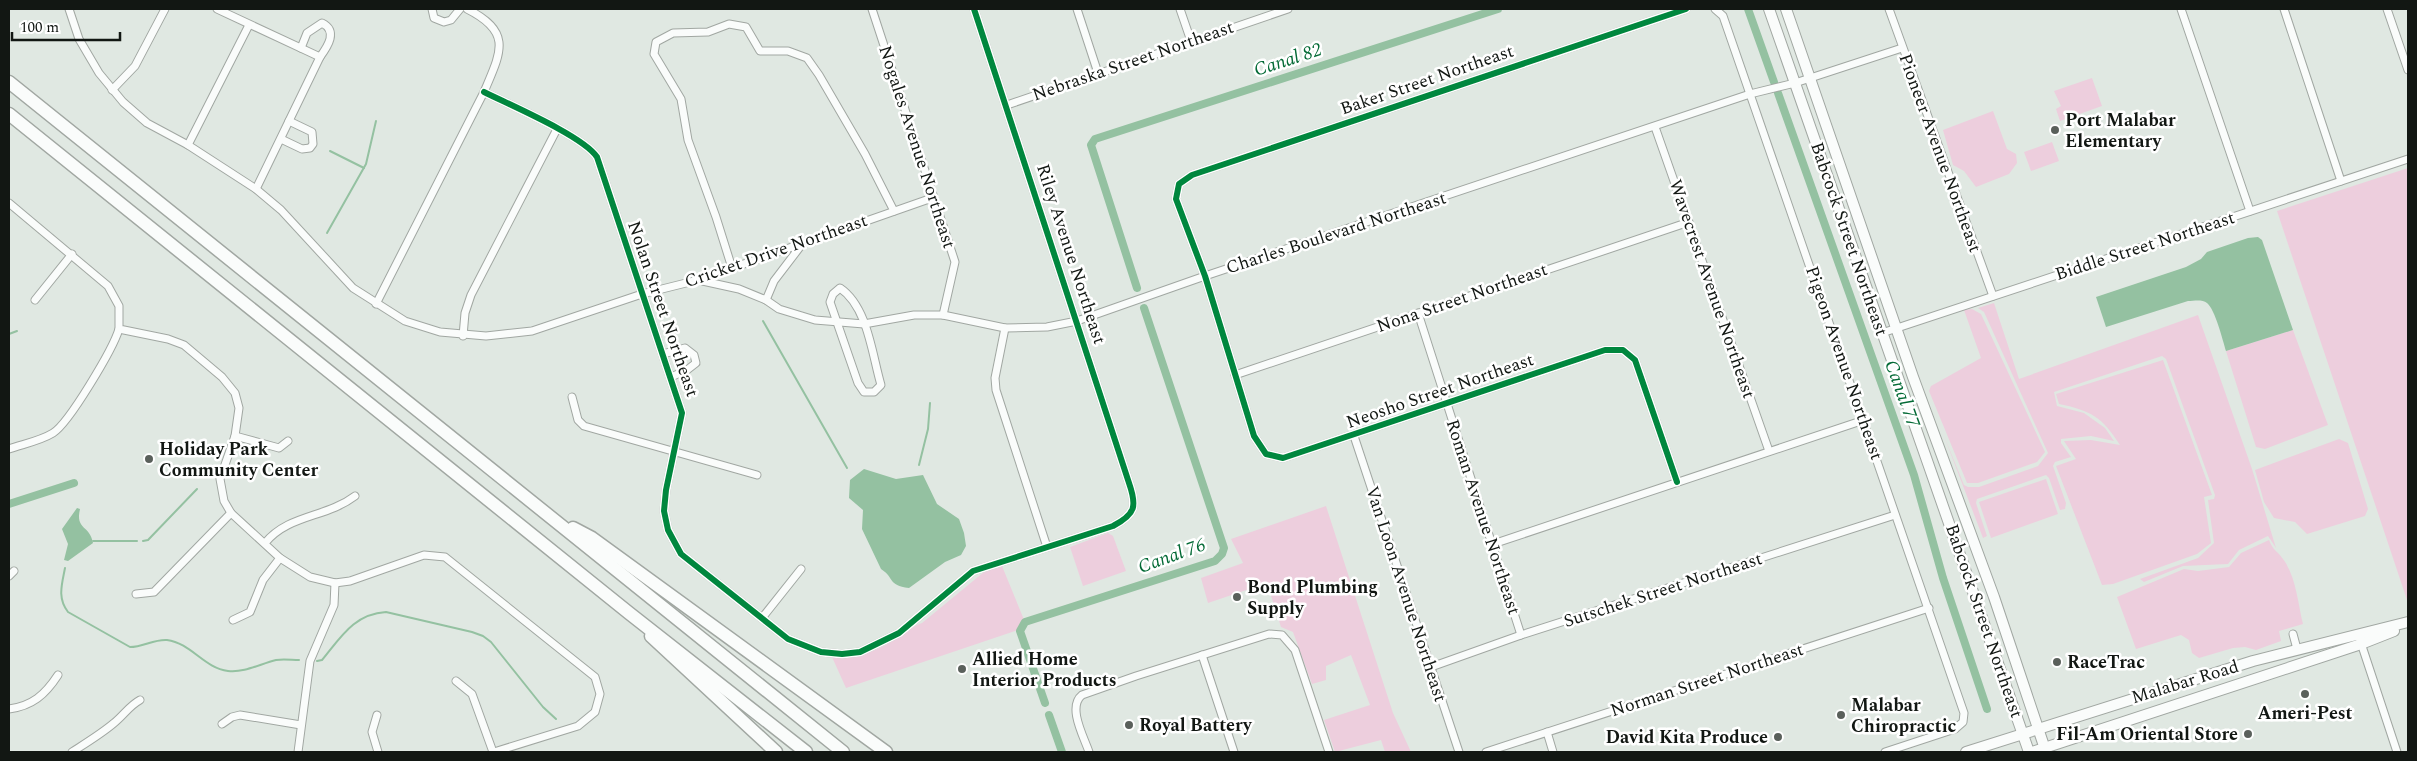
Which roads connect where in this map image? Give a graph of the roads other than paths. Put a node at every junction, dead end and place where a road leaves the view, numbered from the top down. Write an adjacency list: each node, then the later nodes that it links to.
1 (69, 9): 30 (street, Cricket Drive Northeast)
2 (165, 9): 30 (street)
3 (217, 9): 20 (street)
4 (432, 9): 5 (street)
5 (460, 9)
6 (467, 9): 31 (street)
7 (872, 9): 43 (street, Nogales Avenue Northeast)
8 (974, 9): 33 (street, Riley Avenue Northeast)
9 (1077, 9): 26 (street)
10 (1180, 9): 21 (street)
11 (1284, 9): 21 (street, Nebraska Street Northeast)
12 (1686, 9): 51 (street, Baker Street Northeast)
13 (1715, 9): 32 (street, Pigeon Avenue Northeast)
14 (1769, 9): 29 (main road, Babcock Street Northeast)
15 (1786, 9): 27 (main road, Babcock Street Northeast)
16 (1888, 9): 23 (street, Pioneer Avenue Northeast)
17 (2181, 9): 46 (street)
18 (2284, 9): 41 (street)
19 (2387, 9): 25 (street)
20 (249, 25): 22 (street); 39 (street)
21 (1191, 41): 26 (street, Nebraska Street Northeast)
22 (301, 48): 24 (street); 24 (street)
23 (1902, 48): 27 (street, Charles Boulevard Northeast); 54 (street, Pioneer Avenue Northeast)
24 (320, 57): 35 (street)
25 (2408, 70)
26 (1098, 73): 33 (street, Nebraska Street Northeast)
27 (1810, 78): 29 (street, Charles Boulevard Northeast); 64 (main road, Babcock Street Northeast)
28 (9, 82): 87 (highway)
29 (1795, 83): 32 (street, Charles Boulevard Northeast); 66 (main road, Babcock Street Northeast)
30 (112, 90): 39 (street, Cricket Drive Northeast)
31 (484, 92): 37 (street, Nolan Street Northeast); 57 (street)
32 (1750, 94): 36 (street, Charles Boulevard Northeast); 73 (street, Pigeon Avenue Northeast)
33 (1007, 105): 60 (street, Riley Avenue Northeast)
34 (9, 114): 97 (highway)
35 (290, 121): 38 (street); 38 (street)
36 (1655, 127): 47 (street, Wavecrest Avenue Northeast); 51 (street, Charles Boulevard Northeast)
37 (557, 129): 53 (street, Nolan Street Northeast); 67 (street)
38 (280, 139): 42 (street)
39 (188, 145): 42 (street, Cricket Drive Northeast)
40 (2408, 159): 41 (street, Biddle Street Northeast)
41 (2341, 181): 46 (street, Biddle Street Northeast)
42 (256, 189): 57 (street, Cricket Drive Northeast)
43 (932, 198): 45 (street, Cricket Drive Northeast); 59 (street, Nogales Avenue Northeast)
44 (10, 206): 49 (street)
45 (894, 211): 48 (street, Cricket Drive Northeast); 50 (street)
46 (2250, 212): 54 (street, Biddle Street Northeast)
47 (1689, 222): 58 (street, Nona Street Northeast); 79 (street, Wavecrest Avenue Northeast)
48 (803, 243): 50 (street, Cricket Drive Northeast); 56 (street)
49 (72, 254): 55 (street); 65 (street)
50 (732, 268): 52 (street, Cricket Drive Northeast)
51 (1205, 276): 60 (street, Charles Boulevard Northeast); 69 (street)
52 (698, 280): 53 (street, Cricket Drive Northeast); 56 (street, Charles Boulevard Northeast)
53 (642, 294): 67 (street, Cricket Drive Northeast); 68 (street, Nolan Street Northeast)
54 (1993, 296): 64 (street, Biddle Street Northeast)
55 (35, 300)
56 (766, 300): 61 (street, Charles Boulevard Northeast)
57 (376, 304): 67 (street, Cricket Drive Northeast)
58 (1418, 313): 69 (street, Nona Street Northeast); 72 (street, Roman Avenue Northeast)
59 (943, 315): 62 (street, Charles Boulevard Northeast); 63 (street, Charles Boulevard Northeast)
60 (1077, 321): 63 (street, Charles Boulevard Northeast); 85 (street, Riley Avenue Northeast)
61 (838, 322): 62 (street, Charles Boulevard Northeast); 62 (street); 62 (street)
62 (864, 324)
63 (1005, 328): 91 (street)
64 (1896, 328): 66 (street, Biddle Street Northeast); 83 (main road, Babcock Street Northeast)
65 (119, 329): 74 (street); 77 (street)
66 (1882, 333): 81 (main road, Babcock Street Northeast)
67 (463, 336)
68 (663, 354): 70 (street, Nolan Street Northeast); 70 (street)
69 (1236, 374): 75 (street, Neosho Street Northeast)
70 (670, 377): 78 (street, Nolan Street Northeast)
71 (572, 397): 78 (street)
72 (1446, 405): 75 (street, Neosho Street Northeast); 82 (street, Neosho Street Northeast); 90 (street, Roman Avenue Northeast)
73 (1864, 420): 79 (street); 88 (street, Pigeon Avenue Northeast)
74 (235, 436): 76 (street); 86 (street)
75 (1354, 436): 106 (street, Van Loon Avenue Northeast)
76 (288, 441)
77 (9, 449)
78 (675, 451): 80 (street); 98 (street, Nolan Street Northeast)
79 (1770, 451): 82 (street)
80 (758, 475)
81 (1935, 480): 83 (main road); 117 (main road, Babcock Street Northeast)
82 (1677, 482): 90 (street)
83 (1956, 495): 115 (main road, Babcock Street Northeast)
84 (355, 496): 89 (street)
85 (1134, 510): 91 (street, Nolan Street Northeast)
86 (231, 513): 89 (street); 95 (street)
87 (547, 514): 125 (highway); 126 (highway)
88 (1895, 515): 96 (street, Pigeon Avenue Northeast); 102 (street, Sutschek Street Northeast)
89 (265, 543): 92 (street)
90 (1493, 544): 102 (street, Roman Avenue Northeast)
91 (1047, 547): 98 (street, Nolan Street Northeast)
92 (280, 558): 94 (street); 99 (street)
93 (801, 569): 98 (street)
94 (335, 583): 114 (street); 122 (street)
95 (136, 594)
96 (1929, 608): 116 (street, Norman Street Northeast); 133 (street, Pigeon Avenue Northeast)
97 (629, 612): 123 (highway); 124 (highway)
98 (762, 618)
99 (233, 620)
100 (2408, 624): 103 (main road, Malabar Road)
101 (2293, 634): 104 (street)
102 (1522, 635): 106 (street, Sutschek Street Northeast)
103 (2360, 640): 104 (main road, Malabar Road); 109 (main road, Malabar Road); 136 (street)
104 (2297, 649): 109 (main road); 115 (main road, Malabar Road)
105 (1202, 655): 127 (street); 128 (street); 129 (street)
106 (1431, 667): 130 (street, Van Loon Avenue Northeast)
107 (58, 675): 111 (street)
108 (456, 681): 122 (street)
109 (2245, 682): 118 (main road, Malabar Road)
110 (140, 700): 119 (street)
111 (9, 709)
112 (376, 715): 121 (street)
113 (222, 724): 114 (street)
114 (301, 725): 120 (street)
115 (2038, 729): 117 (main road, Malabar Road); 118 (main road, Babcock Street Northeast)
116 (1547, 732): 131 (street, Norman Street Northeast); 132 (street)
117 (2023, 734): 134 (main road, Malabar Road); 135 (main road, Babcock Street Northeast)
118 (2045, 750): 135 (main road, Malabar Road)
119 (72, 752)
120 (298, 752)
121 (378, 752)
122 (493, 752)
123 (776, 752)
124 (806, 752)
125 (843, 752)
126 (886, 752)
127 (1089, 752)
128 (1234, 752)
129 (1329, 752)
130 (1459, 752)
131 (1486, 752)
132 (1554, 752)
133 (1885, 752)
134 (1966, 752)
135 (2031, 752)
136 (2397, 752)

